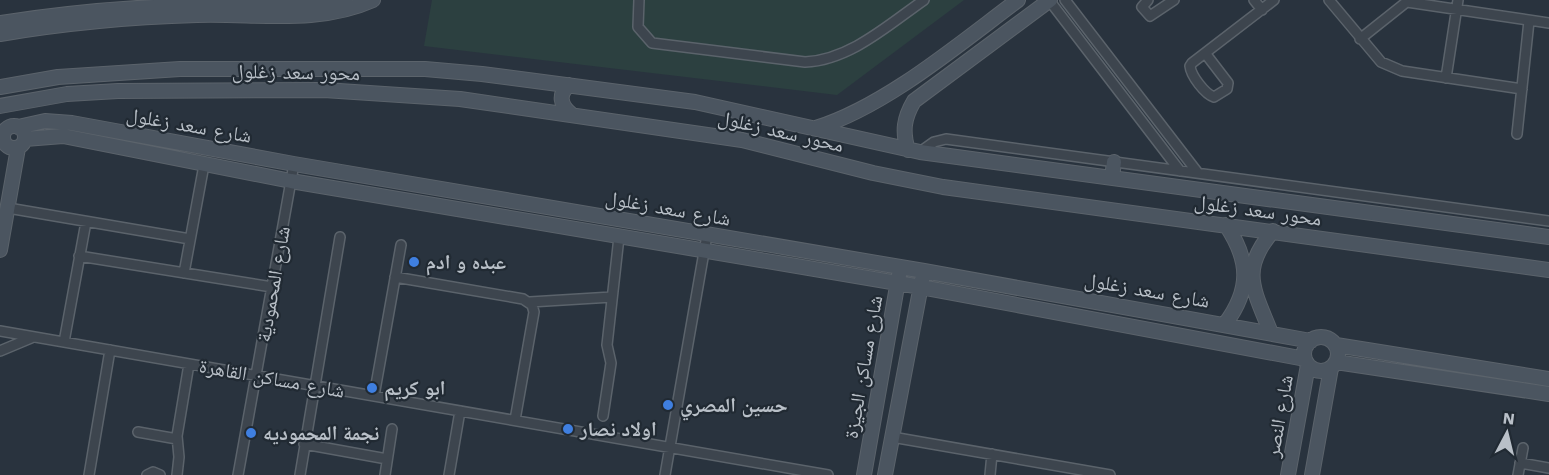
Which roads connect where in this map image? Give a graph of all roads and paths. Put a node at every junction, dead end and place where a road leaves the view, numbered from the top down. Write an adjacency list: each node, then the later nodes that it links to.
1 (345, 0): 16 (street)
2 (373, 0): 16 (street)
3 (639, 0): 4 (street)
4 (924, 0)
5 (1018, 0): 27 (street)
6 (1049, 0): 29 (street); 42 (street)
7 (1065, 0): 43 (street)
8 (1148, 0): 9 (street)
9 (1174, 0)
10 (1254, 0): 15 (street)
11 (1274, 0): 15 (street)
12 (1329, 0): 22 (street)
13 (1408, 1): 14 (street); 22 (street)
14 (1457, 5): 18 (street); 24 (street)
15 (1262, 9): 23 (street)
16 (98, 10): 17 (street)
17 (81, 11): 19 (street); 21 (street)
18 (1529, 21): 20 (street); 28 (street)
19 (0, 23)
20 (1549, 23)
21 (0, 34)
22 (1360, 39): 24 (street)
23 (1205, 53): 23 (street)
24 (1446, 78): 28 (street)
25 (569, 85): 26 (street, محور سعد زغلول); 31 (street); 33 (street, محور سعد زغلول)
26 (0, 87)
27 (897, 87): 29 (street); 33 (street)
28 (1522, 89): 34 (street)
29 (914, 101): 38 (street)
30 (0, 106): 31 (street, محور سعد زغلول)
31 (571, 114): 50 (street, محور سعد زغلول)
32 (99, 128): 35 (street, شارع سعد زغلول); 37 (street); 40 (street, شارع سعد زغلول)
33 (814, 128): 38 (street, محور سعد زغلول)
34 (1517, 134)
35 (20, 138): 36 (street); 36 (street); 37 (street, شارع سعد زغلول); 47 (street)
36 (1, 139)
37 (97, 143): 41 (street, شارع سعد زغلول)
38 (914, 151): 39 (street); 44 (street, محور سعد زغلول)
39 (1114, 162): 42 (street); 44 (street)
40 (294, 164): 45 (street, شارع المحمودية); 52 (street, شارع سعد زغلول)
41 (204, 165): 45 (street, شارع سعد زغلول); 56 (street)
42 (1180, 171): 43 (street)
43 (1198, 173): 46 (street)
44 (1112, 178): 46 (street, محور سعد زغلول)
45 (291, 181): 54 (street, شارع سعد زغلول); 67 (street, شارع المحمودية)
46 (1247, 187): 48 (street); 55 (street, محور سعد زغلول)
47 (8, 208): 49 (street); 58 (street)
48 (1549, 221)
49 (86, 222): 56 (street); 60 (street)
50 (1226, 225): 51 (street, محور سعد زغلول); 71 (street)
51 (1273, 231): 62 (street, محور سعد زغلول); 73 (street)
52 (707, 235): 59 (street); 61 (street, شارع سعد زغلول)
53 (340, 237): 85 (street)
54 (619, 237): 59 (street, شارع سعد زغلول); 69 (street)
55 (1549, 237)
56 (190, 239): 64 (street)
57 (401, 245): 65 (street)
58 (0, 250)
59 (705, 250): 66 (street, شارع سعد زغلول); 96 (street)
60 (79, 256): 64 (street); 76 (street)
61 (901, 267): 63 (street, شارع سعد زغلول); 66 (street, شارع مساكن الجيزة)
62 (1549, 270)
63 (924, 271): 68 (street, شارع مساكن الجيزة); 71 (street, شارع سعد زغلول)
64 (184, 273): 67 (street)
65 (395, 277): 70 (street); 87 (street)
66 (897, 283): 68 (street, شارع سعد زغلول); 115 (street, شارع مساكن الجيزة)
67 (272, 287): 83 (street, شارع المحمودية)
68 (921, 287): 80 (street, شارع سعد زغلول); 93 (street, شارع مساكن الجيزة)
69 (612, 297): 70 (street); 89 (street)
70 (530, 302): 90 (street)
71 (1226, 324): 73 (street, شارع سعد زغلول)
72 (0, 331): 74 (street, شارع مساكن القاهرة)
73 (1270, 333): 75 (street, شارع سعد زغلول)
74 (36, 337): 76 (street, شارع مساكن القاهرة); 79 (street)
75 (1311, 341): 77 (street); 80 (street)
76 (64, 342): 78 (street, شارع مساكن القاهرة)
77 (1336, 345): 82 (street); 84 (street)
78 (110, 350): 81 (street, شارع مساكن القاهرة); 104 (street)
79 (0, 351)
80 (1307, 362): 82 (street); 119 (street, شارع النصر)
81 (189, 364): 83 (street, شارع مساكن القاهرة); 94 (street)
82 (1334, 365): 86 (street); 120 (street)
83 (256, 375): 85 (street, شارع مساكن القاهرة); 108 (street, شارع المحمودية)
84 (1549, 379)
85 (314, 386): 87 (street, شارع مساكن القاهرة); 95 (street)
86 (1549, 394)
87 (374, 396): 88 (street, شارع مساكن القاهرة)
88 (460, 411): 90 (street, شارع مساكن القاهرة); 111 (street)
89 (603, 416)
90 (515, 420): 96 (street, شارع مساكن القاهرة)
91 (392, 429): 99 (street)
92 (138, 432): 94 (street)
93 (892, 437): 98 (street); 116 (street, شارع مساكن الجيزة)
94 (177, 439): 107 (street)
95 (304, 444): 99 (street); 109 (street)
96 (669, 447): 101 (street, شارع مساكن القاهرة); 112 (street)
97 (1523, 448): 100 (street)
98 (992, 454): 103 (street); 117 (street)
99 (387, 459): 110 (street)
100 (1520, 463): 102 (street); 121 (street)
101 (766, 464): 113 (street); 114 (street, شارع مساكن القاهرة)
102 (1549, 468)
103 (1096, 474): 118 (street)
104 (89, 475)
105 (147, 475): 106 (street)
106 (160, 475)
107 (177, 475)
108 (238, 475)
109 (300, 475)
110 (385, 475)
111 (449, 475)
112 (664, 475)
113 (764, 475)
114 (828, 475)
115 (864, 475)
116 (885, 475)
117 (990, 475)
118 (1110, 475)
119 (1288, 475)
120 (1312, 475)
121 (1518, 475)

